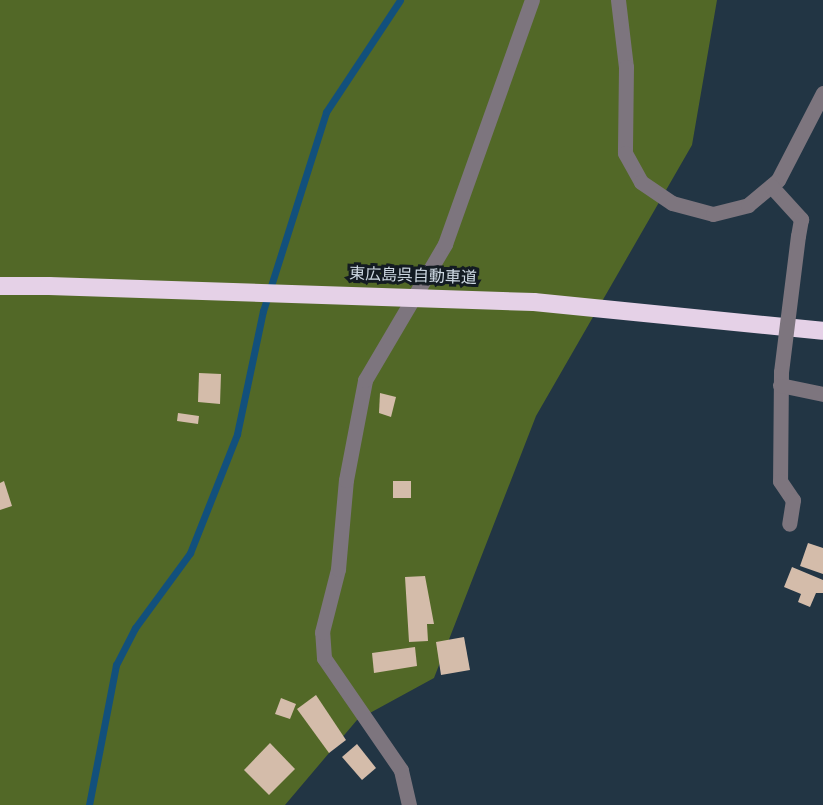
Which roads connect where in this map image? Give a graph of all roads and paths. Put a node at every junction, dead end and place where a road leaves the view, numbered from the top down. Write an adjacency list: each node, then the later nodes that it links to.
1 (532, 0): 10 (street)
2 (618, 0): 4 (street)
3 (823, 93): 4 (street)
4 (771, 186): 7 (street, bridge)
5 (0, 286): 6 (highway, 東広島呉自動車道, bridge)
6 (823, 332)
7 (781, 379): 8 (street); 9 (street)
8 (823, 394)
9 (789, 524)
10 (409, 805)

